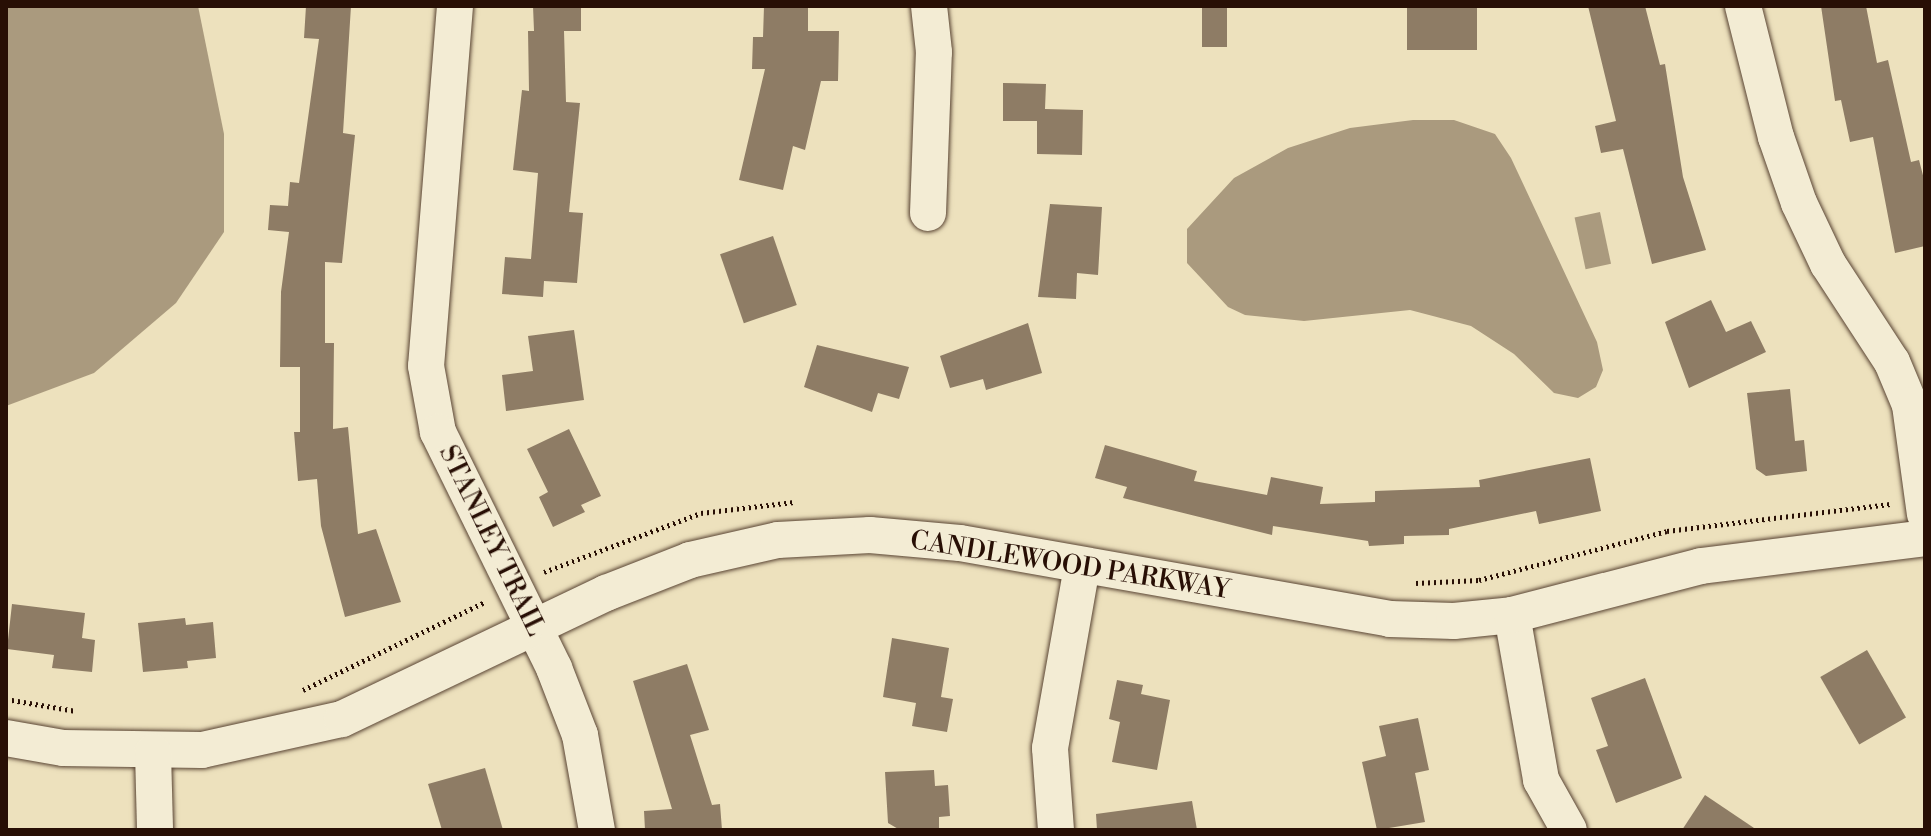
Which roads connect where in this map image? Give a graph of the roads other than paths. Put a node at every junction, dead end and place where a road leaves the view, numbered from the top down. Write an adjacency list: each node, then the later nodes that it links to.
1 (455, 6): 9 (street, STANLEY TRAIL)
2 (929, 6): 4 (street)
3 (1743, 6): 5 (street)
4 (928, 213)
5 (1925, 514)
6 (1925, 538): 8 (street, CANDLEWOOD PARKWAY)
7 (1082, 566): 8 (street, CANDLEWOOD PARKWAY); 9 (street, CANDLEWOOD PARKWAY); 14 (street)
8 (1512, 615): 15 (street)
9 (534, 630): 11 (street, CANDLEWOOD PARKWAY); 13 (street, STANLEY TRAIL)
10 (6, 738): 11 (street, CANDLEWOOD PARKWAY)
11 (153, 752): 12 (street)
12 (155, 830)
13 (597, 830)
14 (1056, 830)
15 (1569, 830)

